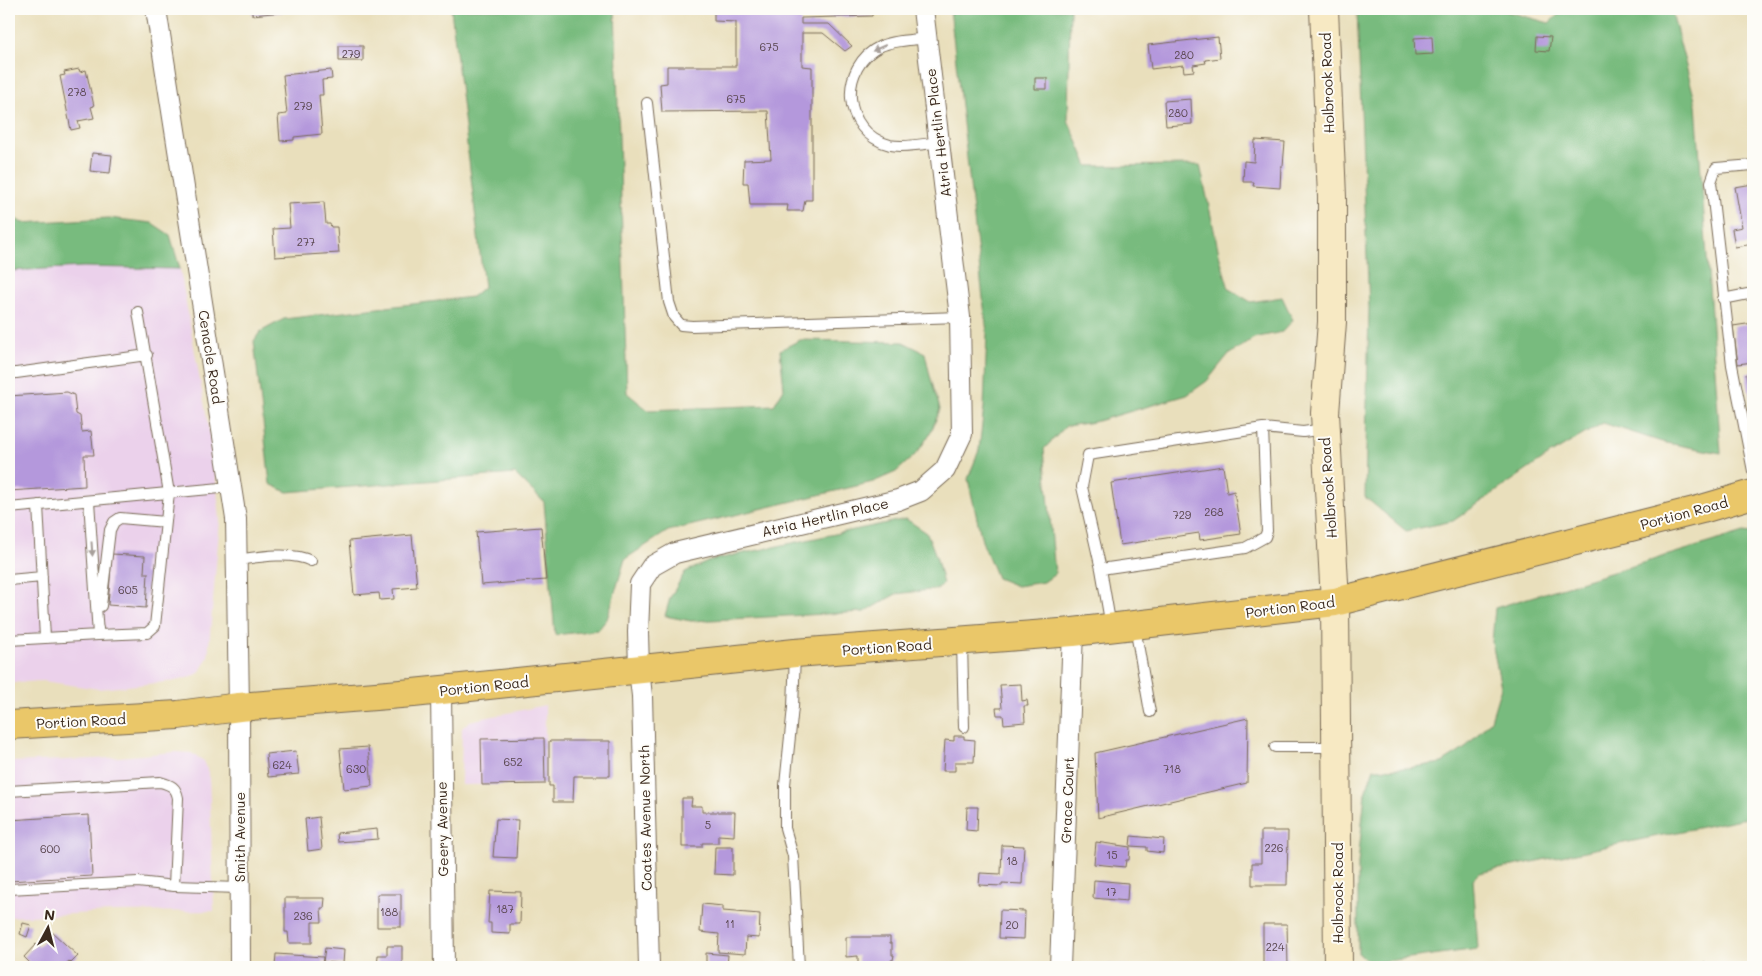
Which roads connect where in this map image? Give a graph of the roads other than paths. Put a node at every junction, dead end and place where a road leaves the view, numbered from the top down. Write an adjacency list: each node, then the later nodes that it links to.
1 (156, 9): 17 (street, Cenacle Road)
2 (923, 9): 4 (street, Atria Hertlin Place)
3 (1324, 9): 15 (street, Holbrook Road)
4 (927, 38): 6 (street, Atria Hertlin Place); 6 (lane, one-way to 6)
5 (647, 103): 11 (lane)
6 (939, 142): 11 (street, Atria Hertlin Place)
7 (1753, 165): 9 (lane)
8 (1753, 293): 9 (lane)
9 (1723, 298): 16 (lane)
10 (138, 312): 12 (lane)
11 (960, 317): 37 (street, Atria Hertlin Place)
12 (147, 356): 13 (lane); 18 (lane)
13 (9, 374)
14 (1263, 428): 15 (lane); 26 (lane); 26 (lane)
15 (1325, 428): 29 (street, Holbrook Road)
16 (1753, 471)
17 (232, 487): 18 (lane); 24 (street, Cenacle Road)
18 (169, 493): 20 (lane); 23 (lane)
19 (1753, 494): 29 (main road, Portion Road)
20 (89, 500): 21 (lane); 32 (lane, one-way to 32)
21 (38, 505): 22 (lane); 27 (lane)
22 (9, 508)
23 (166, 522): 32 (lane); 32 (lane)
24 (237, 560): 25 (lane); 39 (street, Cenacle Road)
25 (311, 561)
26 (1101, 569): 30 (lane)
27 (42, 577): 28 (lane); 33 (lane)
28 (9, 580)
29 (1335, 602): 30 (main road, Portion Road); 44 (street, Holbrook Road)
30 (1123, 627): 31 (main road, Portion Road); 40 (lane)
31 (1073, 632): 35 (main road, Portion Road); 53 (street, Grace Court)
32 (98, 635): 33 (lane)
33 (45, 638): 34 (lane)
34 (9, 640)
35 (962, 641): 36 (main road, Portion Road); 42 (lane)
36 (795, 653): 37 (main road, Portion Road); 52 (lane)
37 (639, 670): 38 (main road, Portion Road); 51 (street, Coates Avenue North)
38 (441, 690): 39 (main road, Portion Road); 50 (street, Geery Avenue)
39 (240, 707): 41 (main road, Portion Road); 47 (street, Smith Avenue)
40 (1150, 712)
41 (9, 725)
42 (964, 727)
43 (1275, 747): 44 (lane)
44 (1336, 748): 54 (street, Holbrook Road)
45 (9, 791): 46 (lane)
46 (174, 886): 47 (lane); 48 (lane)
47 (240, 888): 49 (street, Smith Avenue)
48 (9, 889)
49 (240, 967)
50 (444, 967)
51 (649, 967)
52 (799, 967)
53 (1060, 967)
54 (1338, 967)

